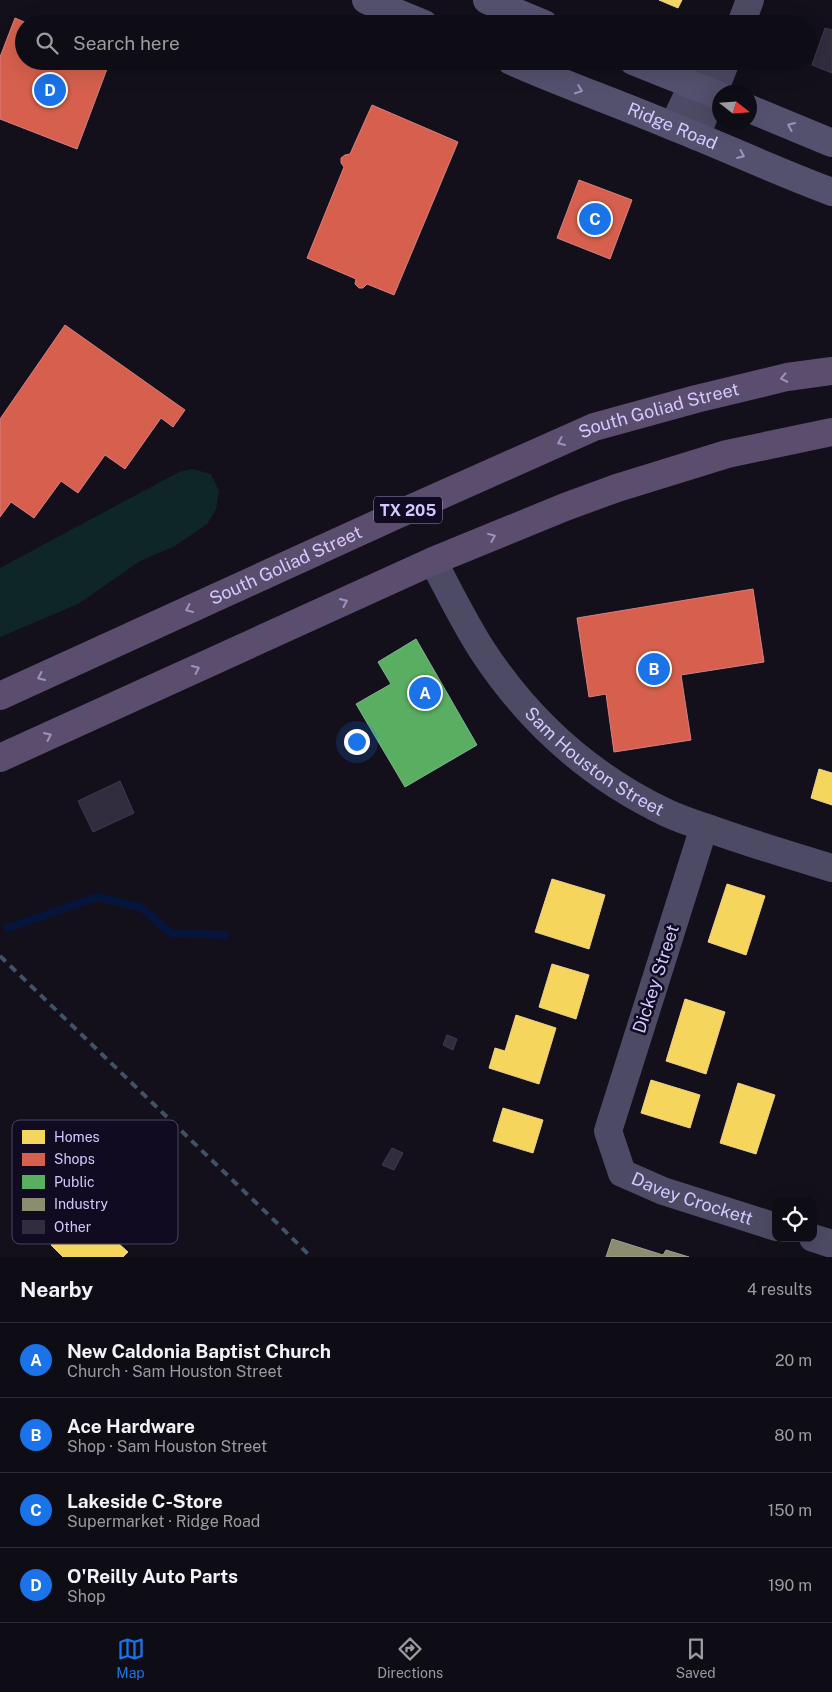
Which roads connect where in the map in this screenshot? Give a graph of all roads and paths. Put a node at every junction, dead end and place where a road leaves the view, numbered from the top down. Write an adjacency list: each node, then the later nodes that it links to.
1 (366, 0): 5 (main road)
2 (487, 0): 6 (main road)
3 (730, 0): 7 (street)
4 (750, 0): 8 (street)
5 (402, 15)
6 (523, 15)
7 (724, 15)
8 (744, 15)
9 (532, 70): 15 (main road, Ridge Road, one-way to 15)
10 (655, 70): 13 (main road)
11 (705, 70): 13 (street)
12 (721, 70): 13 (street)
13 (708, 92): 15 (street)
14 (757, 111): 16 (main road, one-way to 14)
15 (684, 131): 17 (main road, Ridge Road, one-way to 17)
16 (832, 144)
17 (832, 192)
18 (832, 371): 21 (main road, South Goliad Street / TX 205, one-way to 21)
19 (832, 432): 20 (main road, one-way to 19)
20 (433, 561): 22 (main road, one-way to 20); 23 (street, Sam Houston Street)
21 (0, 696)
22 (2, 757)
23 (704, 827): 24 (street, Sam Houston Street); 25 (street, Dickey Street)
24 (832, 868)
25 (608, 1130): 26 (street, Davey Crockett)
26 (772, 1226)
27 (817, 1240): 28 (street)
28 (832, 1244)

